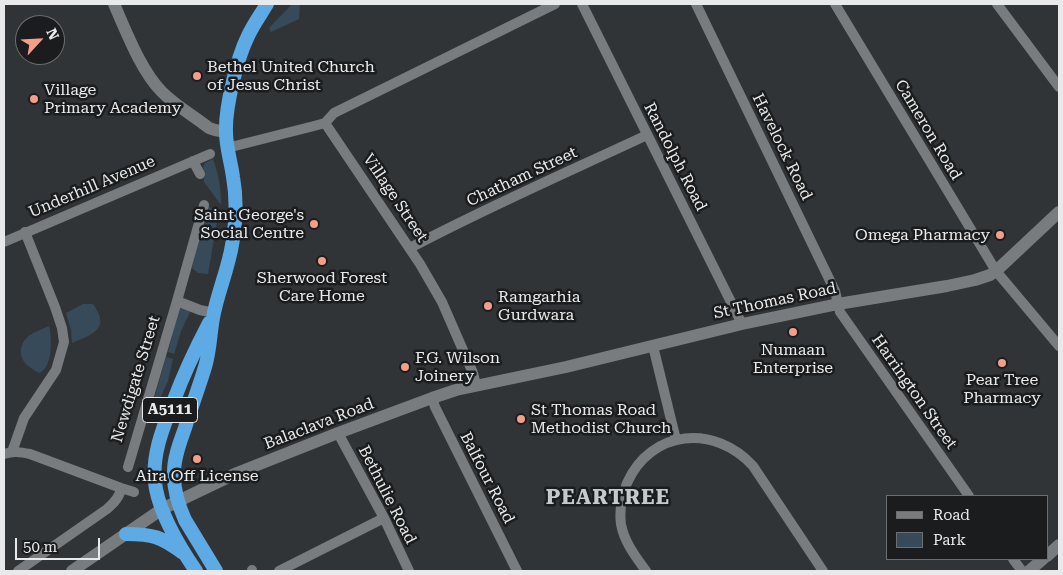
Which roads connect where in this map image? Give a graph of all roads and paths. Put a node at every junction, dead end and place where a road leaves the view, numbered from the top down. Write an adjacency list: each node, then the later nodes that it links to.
1 (114, 4): 10 (street)
2 (268, 4): 10 (highway, A5111)
3 (555, 4): 9 (street)
4 (582, 4): 11 (street, Randolph Road)
5 (696, 4): 23 (street, Havelock Road)
6 (834, 4): 21 (street, Cameron Road)
7 (997, 4): 8 (street)
8 (1059, 87)
9 (324, 122): 12 (street); 20 (street, Village Street)
10 (226, 132): 12 (highway, A5111)
11 (647, 135): 20 (street, Chatham Street); 25 (street, Randolph Road)
12 (227, 148): 24 (highway, A5111)
13 (210, 154): 14 (street, Underhill Avenue)
14 (193, 161): 15 (street); 18 (street, Underhill Avenue)
15 (200, 174)
16 (204, 205): 22 (street, Newdigate Street)
17 (1059, 212): 21 (street, St Thomas Road)
18 (25, 232): 19 (street, Underhill Avenue); 32 (street)
19 (4, 242)
20 (410, 248): 28 (street, Village Street)
21 (996, 271): 23 (street, St Thomas Road); 27 (street, Cameron Road)
22 (177, 301): 24 (street, Newdigate Street); 33 (street, Newdigate Street)
23 (838, 304): 25 (street, St Thomas Road); 36 (street, Harrington Street)
24 (214, 315): 37 (highway, A5111); 38 (highway, A5111)
25 (742, 324): 26 (street, St Thomas Road)
26 (653, 346): 28 (street, St Thomas Road); 31 (street)
27 (1059, 346)
28 (476, 386): 29 (street, Balaclava Road)
29 (432, 398): 30 (street, Balaclava Road); 52 (street, Balfour Road)
30 (338, 433): 37 (street, Balaclava Road); 39 (street, Bethulie Road)
31 (676, 440): 53 (street); 54 (street)
32 (8, 453): 34 (street)
33 (128, 467)
34 (121, 488): 35 (street); 46 (street)
35 (134, 492)
36 (968, 495)
37 (178, 502): 38 (street, Balaclava Road); 49 (highway, A5111)
38 (162, 510): 40 (street, Balaclava Road); 42 (highway, A5111)
39 (384, 518): 50 (street); 51 (street, Bethulie Road)
40 (126, 534): 42 (highway); 47 (street, Balaclava Road)
41 (1059, 545): 43 (street)
42 (186, 555): 48 (highway, A5111)
43 (1048, 555)
44 (1014, 560): 55 (street)
45 (1042, 560): 56 (street)
46 (18, 571)
47 (72, 571)
48 (196, 571)
49 (216, 571)
50 (279, 571)
51 (409, 571)
52 (517, 571)
53 (646, 571)
54 (823, 571)
55 (1022, 571)
56 (1029, 571)

